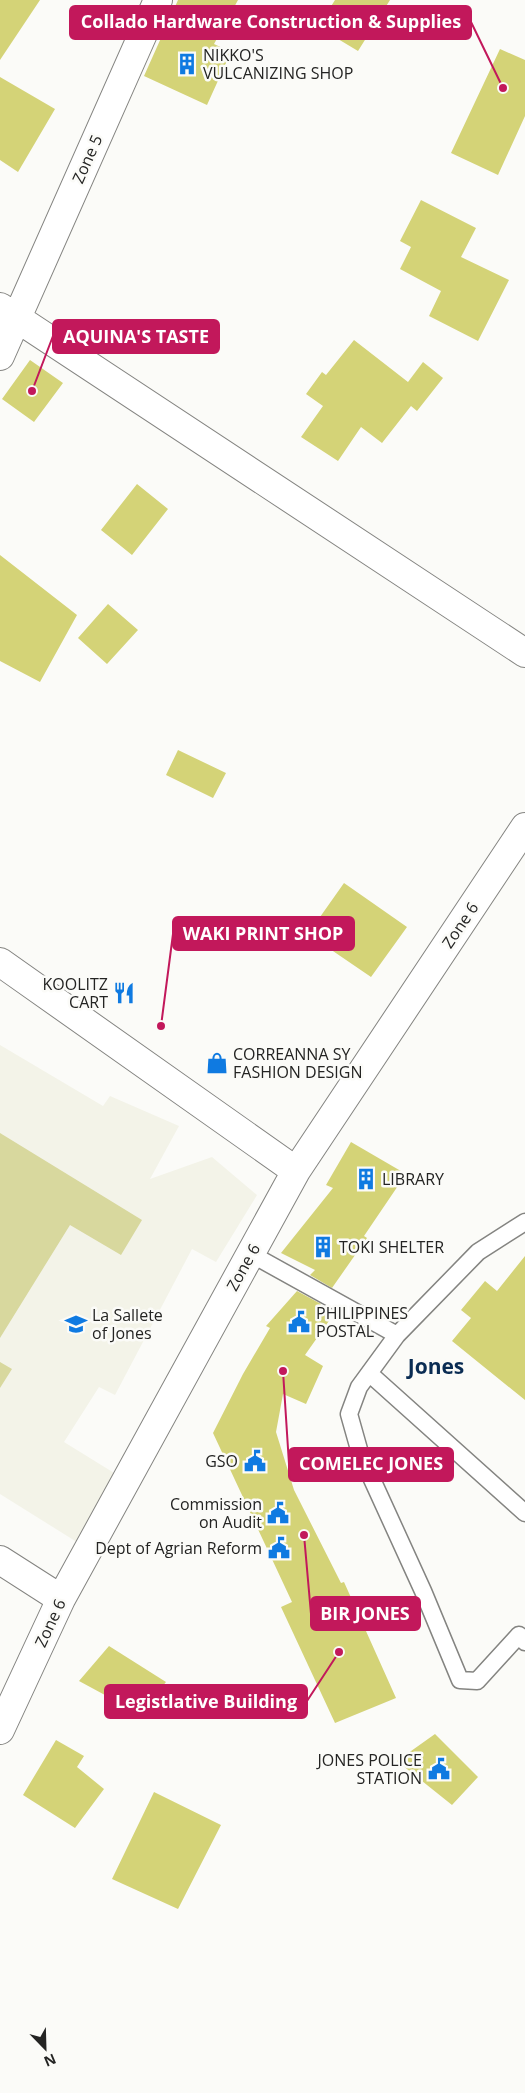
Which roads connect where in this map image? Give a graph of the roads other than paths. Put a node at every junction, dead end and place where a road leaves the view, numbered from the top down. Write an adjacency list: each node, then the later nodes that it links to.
1 (158, 0): 2 (street, Zone 5)
2 (8, 313): 3 (street, Zone 5); 4 (street)
3 (0, 356)
4 (525, 653)
5 (525, 827): 7 (street, Zone 6)
6 (0, 962): 7 (street)
7 (296, 1171): 9 (street, Zone 6)
8 (525, 1222): 10 (lane)
9 (251, 1254): 10 (lane); 14 (street, Zone 6)
10 (397, 1336): 11 (lane)
11 (370, 1374): 12 (lane); 15 (lane)
12 (525, 1513)
13 (0, 1560): 14 (street)
14 (61, 1599): 16 (street, Zone 6)
15 (523, 1635)
16 (0, 1730)

